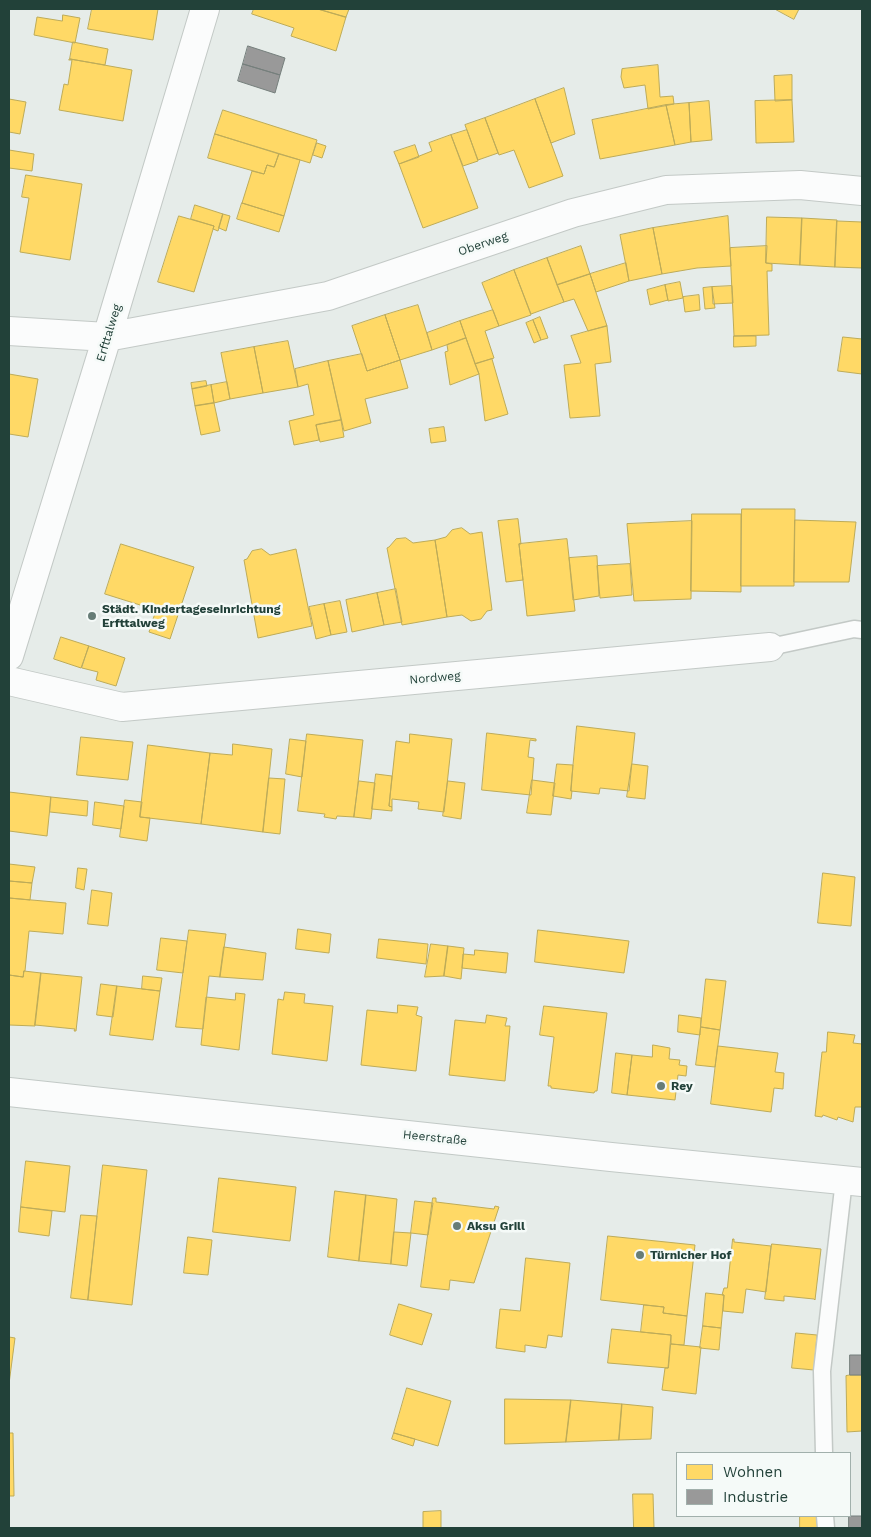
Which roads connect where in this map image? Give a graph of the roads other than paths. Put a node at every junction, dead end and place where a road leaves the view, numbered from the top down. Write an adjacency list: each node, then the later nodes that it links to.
1 (205, 9): 4 (street, Erfttalweg)
2 (862, 191): 4 (street, Oberweg)
3 (9, 331): 4 (street, Oberweg)
4 (108, 337): 7 (street, Erfttalweg)
5 (862, 630): 6 (lane, Nordweg)
6 (770, 647): 8 (street, Nordweg)
7 (9, 656)
8 (9, 681)
9 (9, 1092): 10 (street, Heerstraße)
10 (853, 1181): 11 (lane)
11 (824, 1452)

